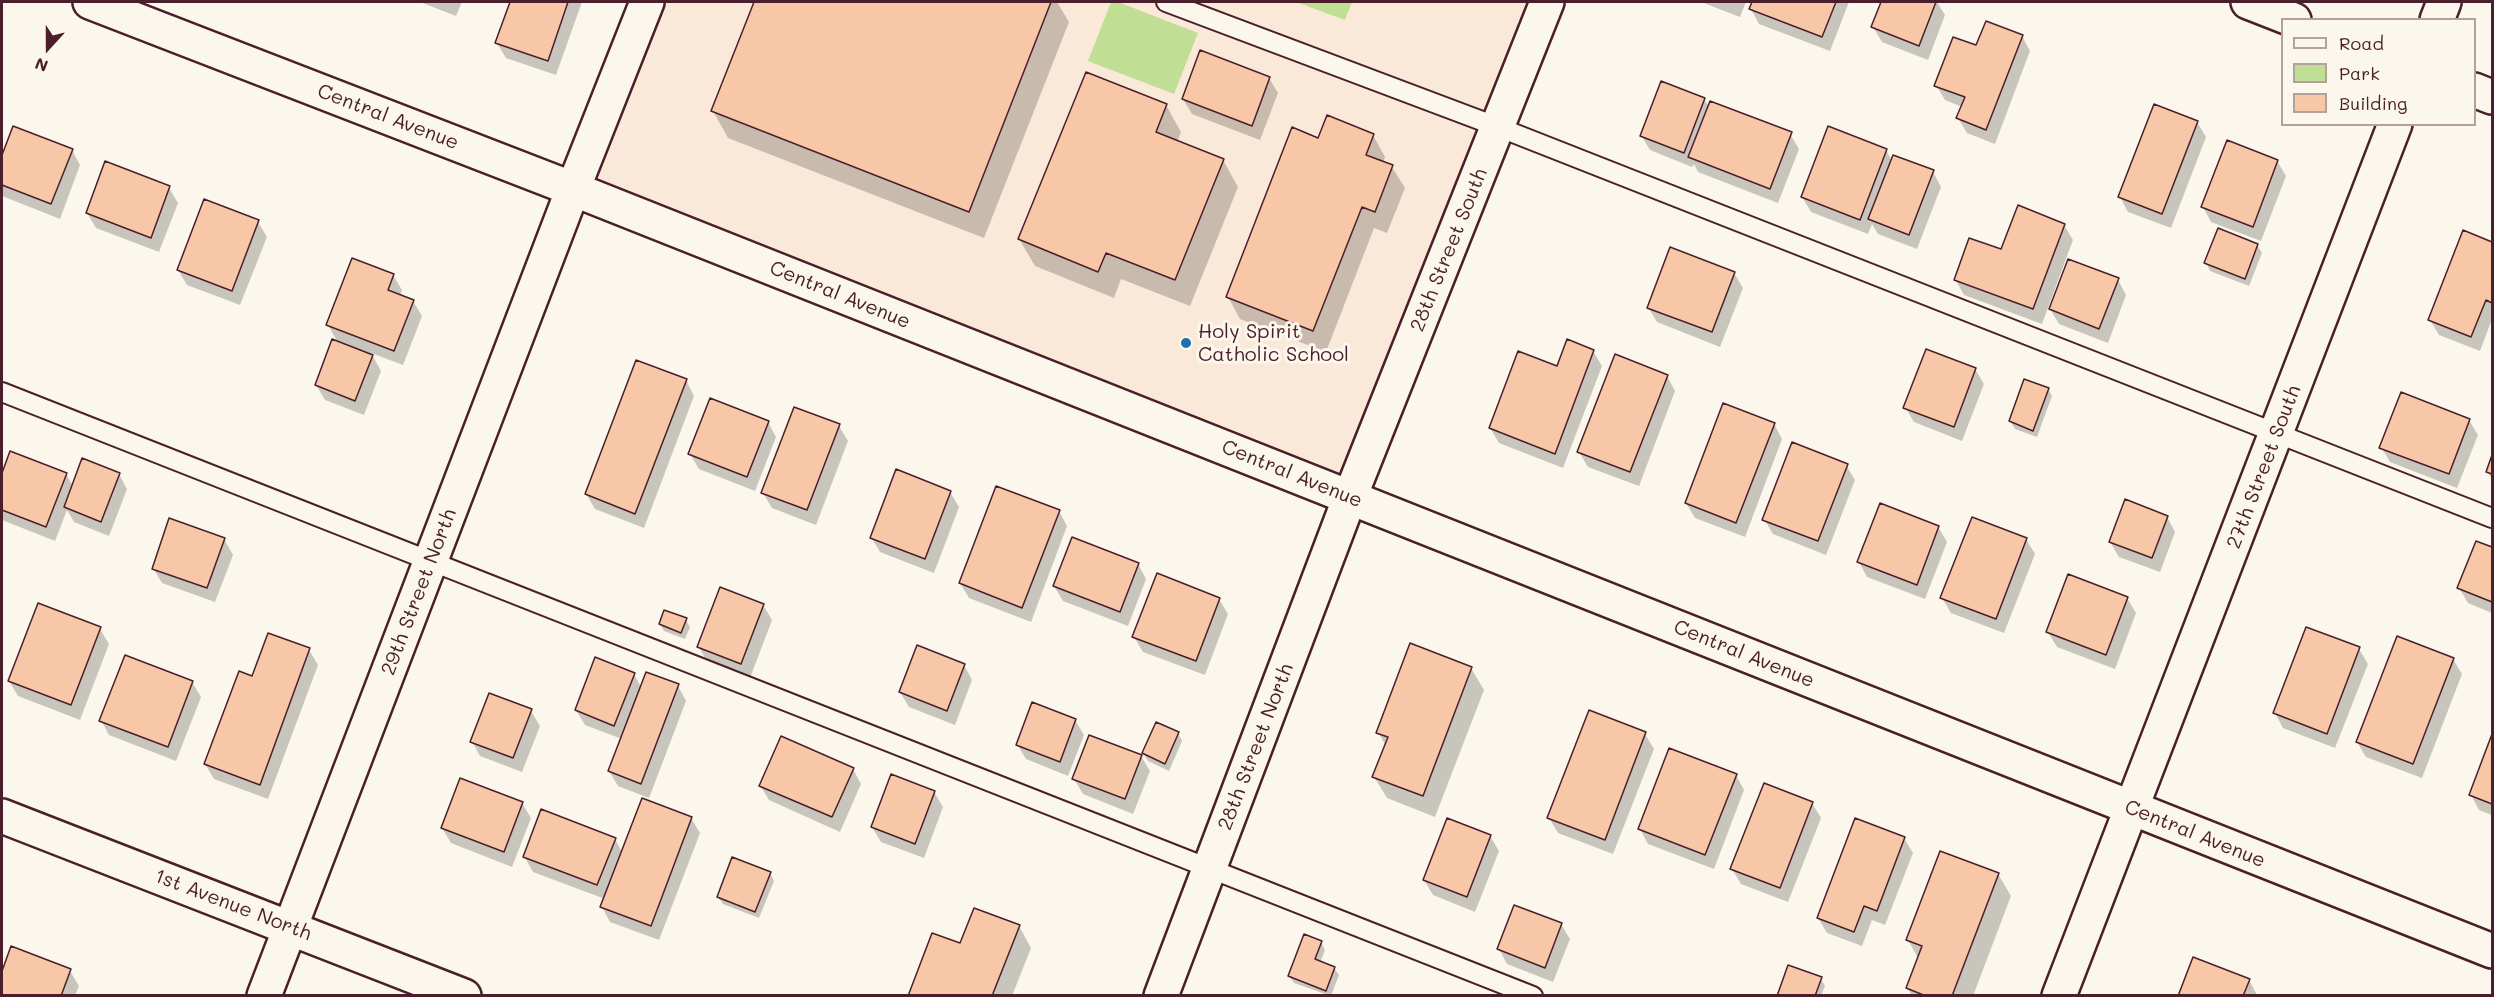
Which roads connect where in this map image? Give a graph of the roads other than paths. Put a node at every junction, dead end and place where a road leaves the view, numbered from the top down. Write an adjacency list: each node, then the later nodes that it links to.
1 (90, 2): 13 (street, Central Avenue)
2 (647, 2): 13 (street, 29th Street North)
3 (1166, 2): 12 (lane)
4 (1547, 2): 12 (street, 28th Street South)
5 (2248, 2): 7 (street)
6 (2444, 2): 8 (street)
7 (2289, 18)
8 (2438, 18)
9 (2476, 90): 10 (street)
10 (2493, 97)
11 (2394, 126): 15 (street, 27th Street South)
12 (1498, 127): 15 (lane); 16 (street, 28th Street South)
13 (573, 189): 16 (street, Central Avenue); 18 (street, 29th Street North)
14 (2, 392): 18 (lane)
15 (2276, 435): 17 (lane); 19 (street, 27th Street South)
16 (1350, 497): 19 (street, Central Avenue); 21 (street, 28th Street North)
17 (2493, 518)
18 (431, 561): 21 (lane); 22 (street, 29th Street North)
19 (2132, 809): 23 (street, Central Avenue); 28 (street, 27th Street South)
20 (2, 816): 22 (street, 1st Avenue North)
21 (1211, 867): 26 (street, 28th Street North); 27 (lane)
22 (291, 927): 24 (street, 29th Street North); 25 (street, 1st Avenue North)
23 (2493, 951)
24 (264, 996)
25 (464, 996)
26 (1161, 996)
27 (1533, 996)
28 (2059, 996)

